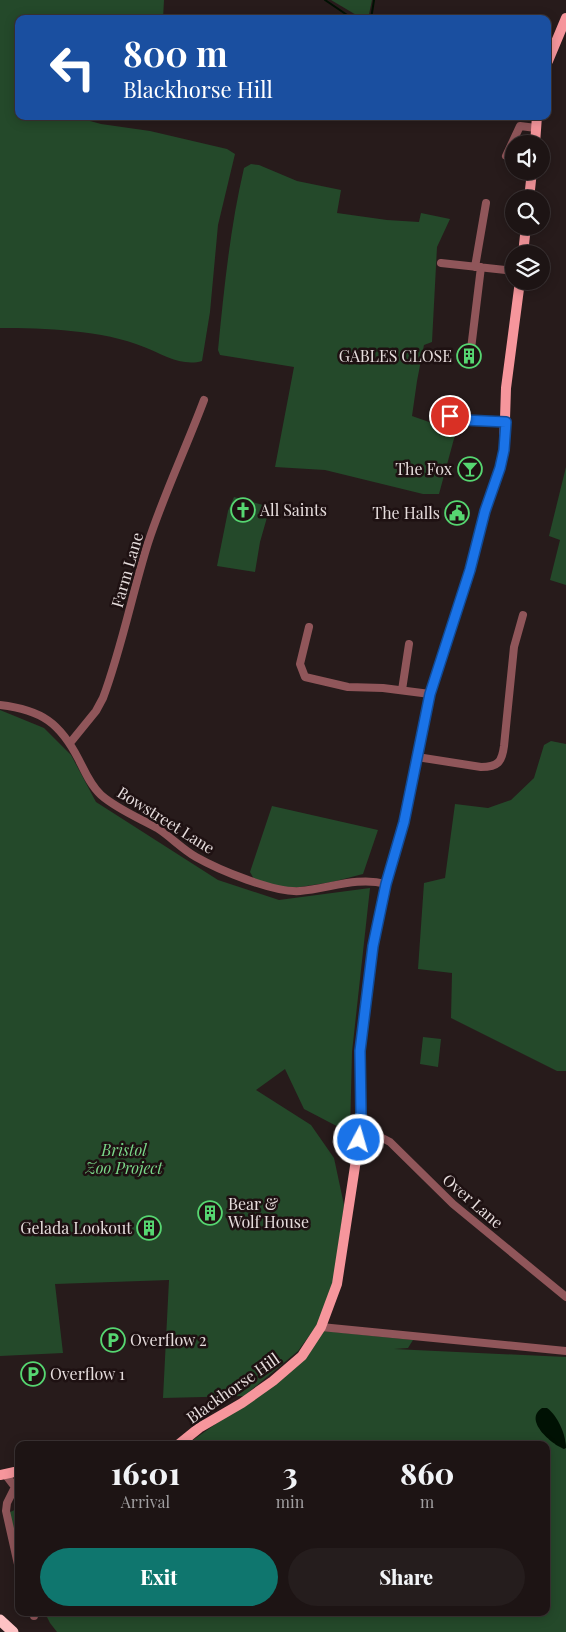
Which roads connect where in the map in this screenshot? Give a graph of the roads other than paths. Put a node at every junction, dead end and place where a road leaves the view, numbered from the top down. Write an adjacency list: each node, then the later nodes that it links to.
1 (566, 18): 2 (main road)
2 (551, 54)
3 (537, 120): 4 (main road)
4 (536, 128): 5 (street); 6 (main road)
5 (516, 135)
6 (535, 135)
7 (486, 204): 8 (street)
8 (483, 217): 9 (street); 11 (street)
9 (492, 218)
10 (441, 263): 11 (street)
11 (478, 267): 12 (street); 14 (street)
12 (505, 270)
13 (519, 290): 17 (main road, Blackhorse Hill)
14 (471, 349)
15 (204, 400): 24 (street, Farm Lane)
16 (435, 412): 17 (street)
17 (506, 422): 22 (main road, Blackhorse Hill)
18 (523, 615): 25 (street)
19 (298, 632): 21 (street)
20 (409, 644): 21 (street)
21 (402, 690): 22 (street)
22 (430, 694): 25 (main road, Blackhorse Hill)
23 (0, 706): 24 (street, Bowstreet Lane)
24 (70, 743): 26 (street, Bowstreet Lane)
25 (417, 757): 26 (main road, Blackhorse Hill)
26 (386, 884): 27 (main road, Blackhorse Hill)
27 (361, 1127): 28 (street, Over Lane); 29 (main road, Blackhorse Hill)
28 (566, 1297)
29 (321, 1327): 30 (street); 31 (main road, Blackhorse Hill)
30 (566, 1351)
31 (183, 1441)
32 (3, 1474): 33 (street)
33 (15, 1487)
34 (15, 1487): 35 (street)
35 (15, 1551)
36 (0, 1620): 37 (highway)
37 (14, 1632)

